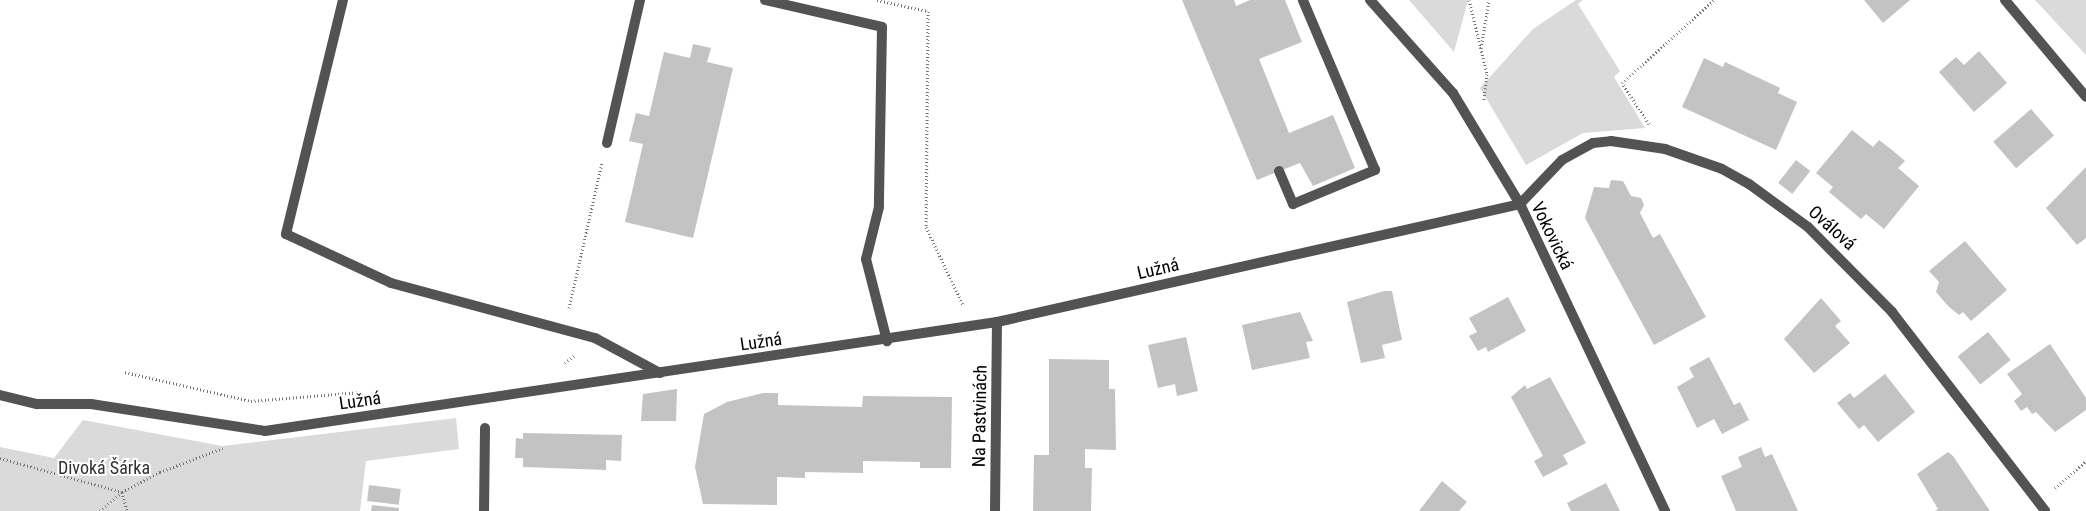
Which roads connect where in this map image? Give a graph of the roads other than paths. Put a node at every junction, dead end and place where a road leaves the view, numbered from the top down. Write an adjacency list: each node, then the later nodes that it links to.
1 (343, 0): 13 (street)
2 (640, 0): 8 (street)
3 (765, 0): 12 (street)
4 (1302, 0): 9 (street)
5 (1370, 0): 10 (street, Vokovická)
6 (2005, 0): 7 (street)
7 (2086, 97)
8 (607, 143)
9 (1279, 171)
10 (1520, 204): 11 (street, Lužná); 18 (street, Vokovická); 19 (street, Oválová)
11 (997, 322): 12 (street, Lužná); 17 (street, Na Pastvinách)
12 (887, 341): 13 (street, Lužná)
13 (660, 373): 14 (street, Lužná)
14 (0, 395)
15 (485, 428): 16 (street)
16 (484, 511)
17 (996, 511)
18 (1666, 511)
19 (2045, 511)

